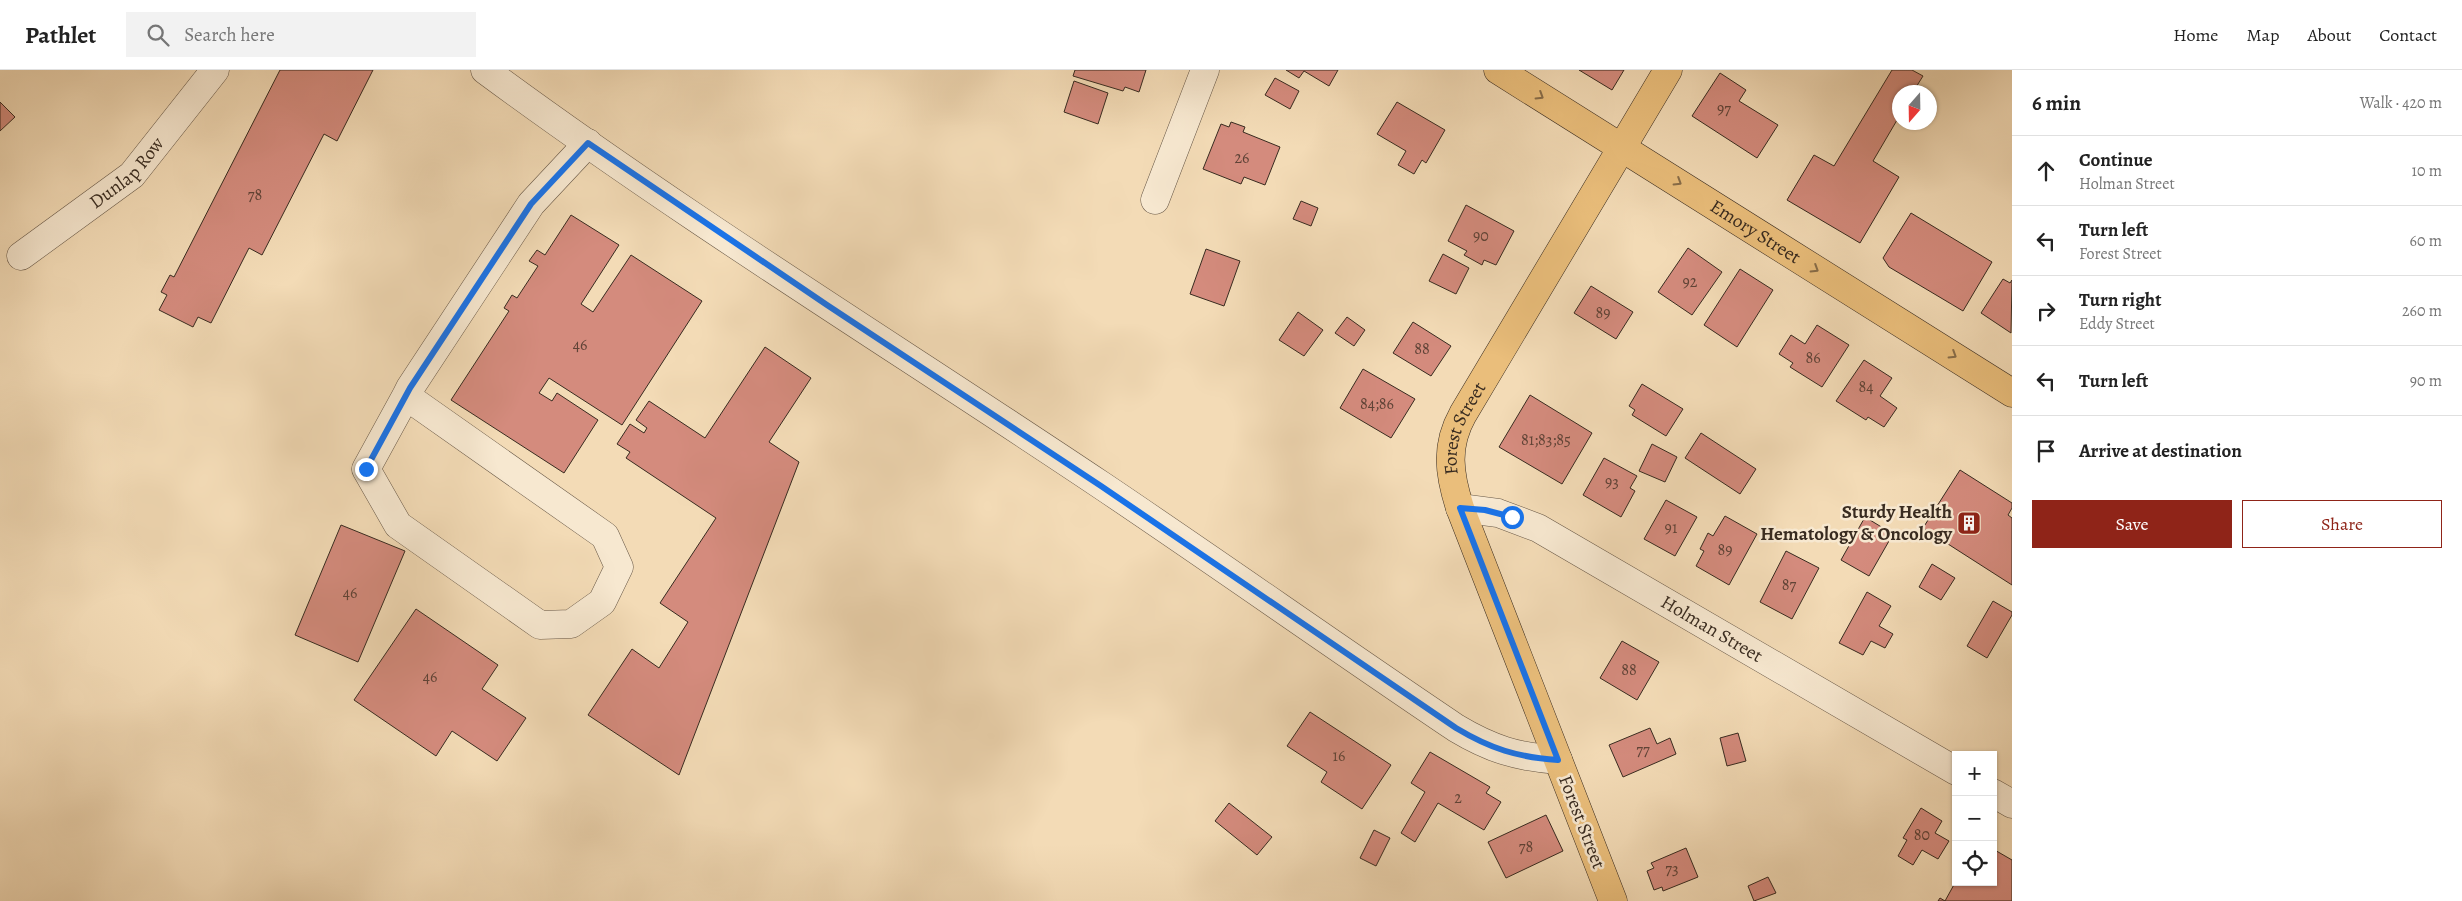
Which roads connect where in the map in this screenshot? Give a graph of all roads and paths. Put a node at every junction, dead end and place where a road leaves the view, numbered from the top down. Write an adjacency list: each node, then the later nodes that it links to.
1 (216, 70): 9 (street, Dunlap Row)
2 (485, 70): 6 (street)
3 (1205, 70): 8 (street)
4 (1498, 70): 7 (main road, Emory Street, one-way to 7)
5 (1668, 70): 7 (main road, Forest Street)
6 (588, 143): 11 (street); 13 (street)
7 (1622, 147): 10 (main road, Emory Street, one-way to 10); 12 (main road, Forest Street)
8 (1155, 200)
9 (21, 256)
10 (2012, 393)
11 (406, 396): 11 (street)
12 (1460, 508): 13 (main road, Forest Street); 14 (street, Holman Street)
13 (1558, 760): 17 (main road, Forest Street)
14 (1952, 769)
15 (1997, 795): 16 (street)
16 (2012, 804)
17 (1613, 901)

